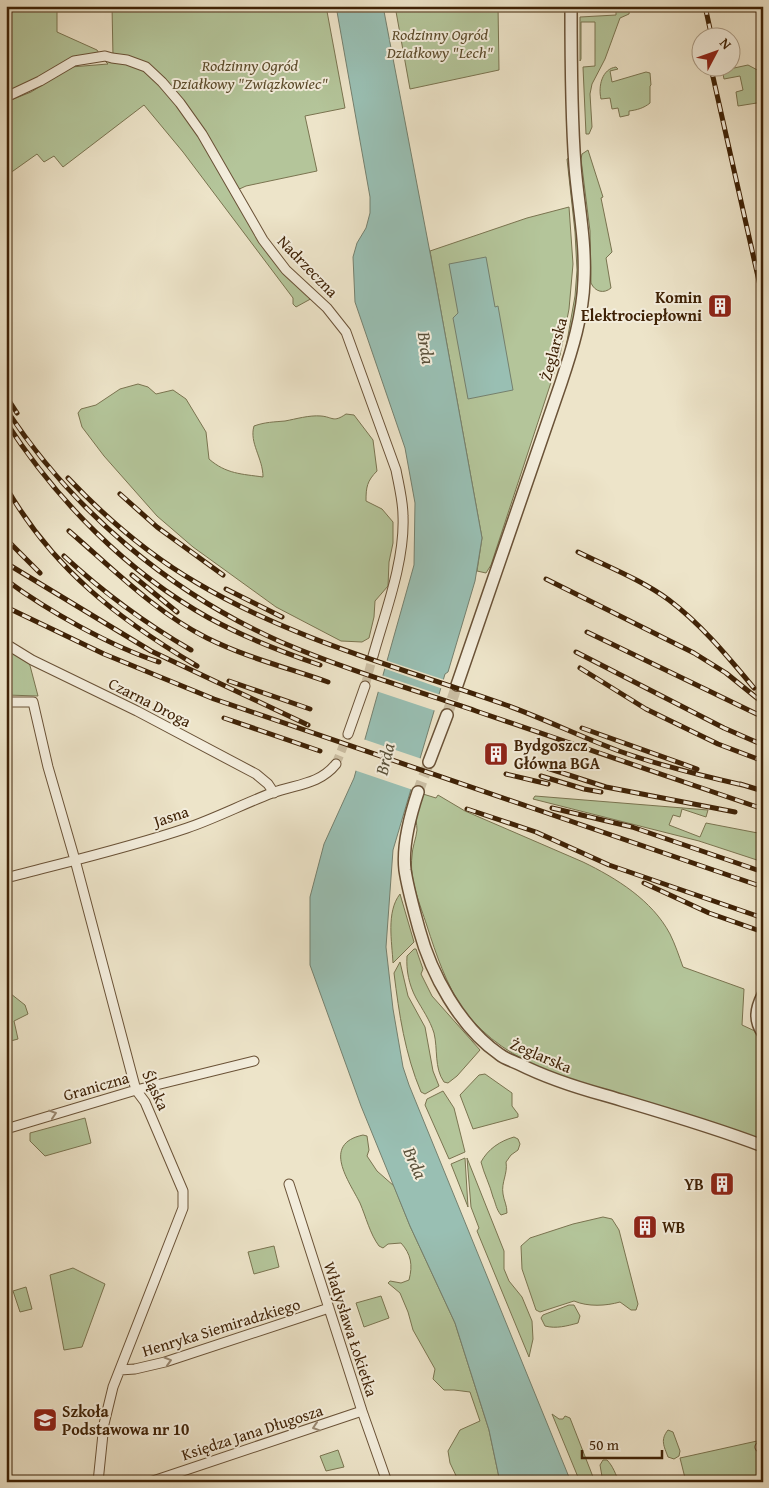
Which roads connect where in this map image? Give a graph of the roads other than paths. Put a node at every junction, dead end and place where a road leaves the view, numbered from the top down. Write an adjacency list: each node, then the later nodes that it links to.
1 (571, 6): 5 (street, Żeglarska)
2 (6, 97): 4 (street, Nadrzeczna)
3 (6, 644): 13 (street, Czarna Droga)
4 (373, 656)
5 (457, 685)
6 (364, 686): 9 (street)
7 (6, 702): 14 (street, Śląska)
8 (447, 715): 10 (street)
9 (348, 734)
10 (429, 762)
11 (336, 764): 13 (street, Jasna)
12 (418, 792): 21 (street, Żeglarska)
13 (274, 793): 14 (street, Jasna)
14 (75, 860): 15 (street, Jasna); 19 (street, Śląska)
15 (6, 878)
16 (763, 995): 17 (street)
17 (763, 1033)
18 (254, 1061): 19 (street, Graniczna)
19 (136, 1090): 20 (street, Graniczna, one-way to 19); 24 (street, Śląska)
20 (6, 1129)
21 (763, 1146)
22 (289, 1184): 23 (street, Władysława Łokietka)
23 (329, 1308): 24 (street, Henryka Siemiradzkiego, one-way to 23); 25 (street, Władysława Łokietka)
24 (120, 1370): 26 (street, Śląska)
25 (362, 1411): 27 (street, Księdza Jana Długosza, one-way to 27); 28 (street, Władysława Łokietka)
26 (98, 1482)
27 (150, 1482)
28 (387, 1482)

